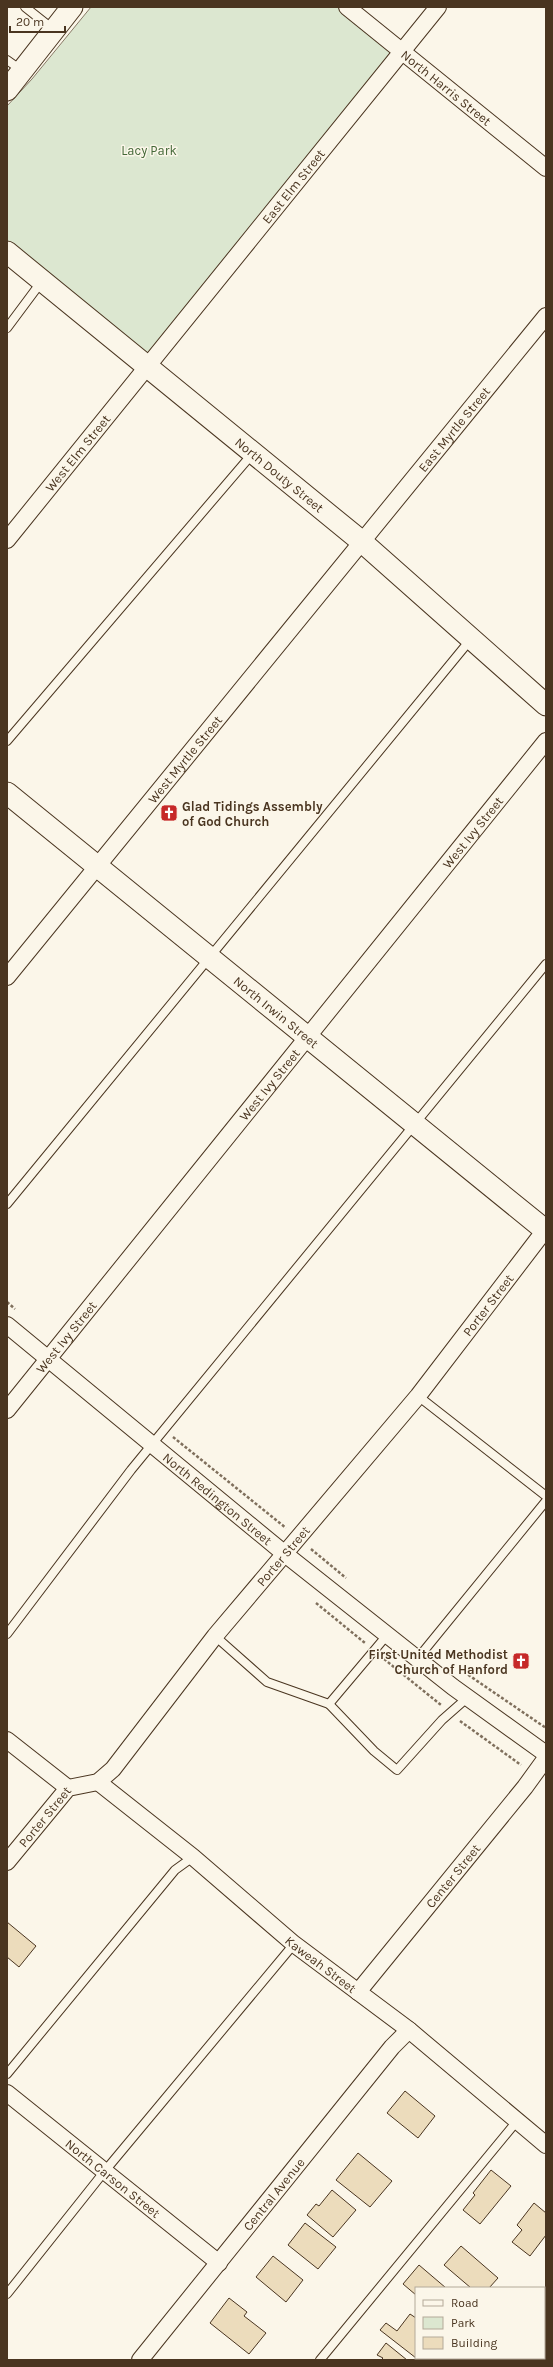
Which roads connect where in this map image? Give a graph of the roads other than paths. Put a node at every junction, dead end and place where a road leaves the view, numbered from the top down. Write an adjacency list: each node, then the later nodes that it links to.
1 (24, 7): 5 (lane)
2 (72, 7): 5 (street)
3 (347, 7): 6 (street, North Harris Street)
4 (438, 7): 6 (street, East Elm Street)
5 (54, 30): 7 (street)
6 (402, 51): 9 (street, North Harris Street); 14 (street, East Elm Street)
7 (14, 66): 8 (street)
8 (7, 90)
9 (546, 168)
10 (7, 252): 11 (street, North Douty Street)
11 (43, 281): 13 (lane); 14 (street, North Douty Street)
12 (546, 316): 17 (street, East Myrtle Street)
13 (7, 328)
14 (148, 366): 15 (street, North Douty Street); 16 (street, West Elm Street)
15 (253, 452): 17 (street, North Douty Street); 20 (lane)
16 (7, 540)
17 (361, 541): 18 (street, North Douty Street); 23 (street, West Myrtle Street)
18 (471, 638): 19 (street, North Douty Street); 24 (lane)
19 (546, 705)
20 (7, 741)
21 (546, 741): 27 (street, West Ivy Street)
22 (7, 793): 23 (street, North Irwin Street)
23 (97, 866): 24 (street, North Irwin Street); 26 (street, West Myrtle Street)
24 (209, 958): 27 (street, North Irwin Street); 29 (lane)
25 (546, 964): 28 (lane)
26 (7, 977)
27 (307, 1037): 28 (street, North Irwin Street); 32 (street, West Ivy Street)
28 (416, 1125): 30 (street, North Irwin Street); 35 (lane)
29 (7, 1204)
30 (545, 1230): 33 (street, Porter Street)
31 (7, 1325): 32 (street, North Redington Street)
32 (48, 1359): 34 (street, West Ivy Street); 35 (street, North Redington Street)
33 (418, 1396): 36 (lane); 38 (street, Porter Street)
34 (7, 1410)
35 (152, 1445): 38 (street, North Redington Street); 39 (lane)
36 (546, 1496)
37 (546, 1501): 42 (lane)
38 (285, 1554): 40 (street, North Redington Street); 41 (street, Porter Street)
39 (7, 1634)
40 (388, 1634): 42 (street, North Redington Street); 44 (lane)
41 (216, 1636): 44 (lane); 48 (street, Porter Street)
42 (418, 1658): 43 (street, North Redington Street)
43 (467, 1698): 44 (lane); 46 (street, North Redington Street)
44 (329, 1704)
45 (7, 1740): 49 (street)
46 (546, 1754)
47 (546, 1758): 53 (street, Center Street)
48 (98, 1782): 49 (street, Porter Street); 50 (street, Kaweah Street)
49 (68, 1788): 51 (street, Porter Street)
50 (193, 1857): 52 (street, Kaweah Street); 55 (lane)
51 (7, 1862)
52 (294, 1944): 53 (street, Kaweah Street); 59 (lane)
53 (358, 1992): 54 (street, Kaweah Street)
54 (409, 2030): 57 (street, Kaweah Street); 60 (street, Central Avenue)
55 (7, 2074)
56 (7, 2093): 59 (street, North Carson Street)
57 (516, 2121): 58 (street, Kaweah Street); 63 (lane)
58 (546, 2145)
59 (104, 2172): 60 (street, North Carson Street); 61 (lane)
60 (219, 2263): 62 (street, Central Avenue)
61 (7, 2294)
62 (140, 2360)
63 (320, 2360)

